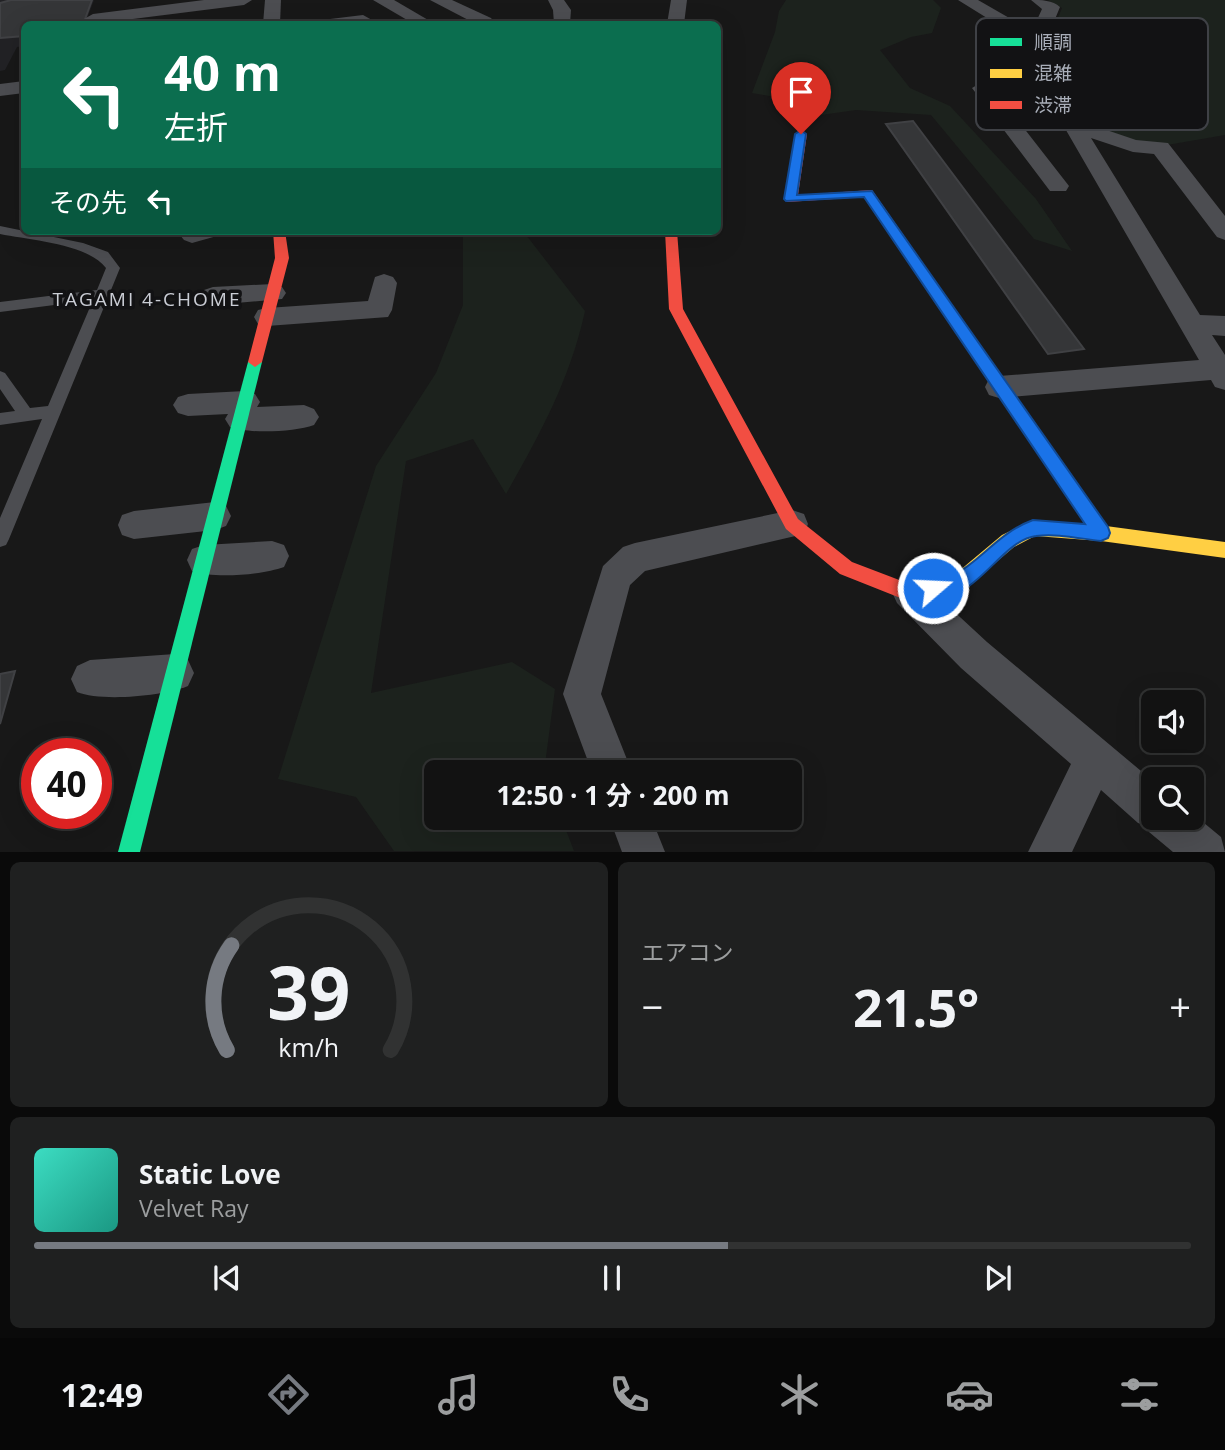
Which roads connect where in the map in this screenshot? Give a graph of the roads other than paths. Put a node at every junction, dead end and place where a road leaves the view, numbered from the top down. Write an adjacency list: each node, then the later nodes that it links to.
1 (244, 0): 11 (street)
2 (274, 0): 13 (street)
3 (381, 0): 15 (street)
4 (438, 0): 16 (street)
5 (556, 0): 17 (street)
6 (679, 0): 18 (street)
7 (966, 0): 9 (street)
8 (1039, 0): 10 (street)
9 (997, 18)
10 (1046, 18)
11 (93, 19)
12 (363, 20): 14 (street)
13 (272, 21)
14 (355, 21)
15 (420, 21)
16 (483, 21)
17 (562, 21)
18 (676, 21)
19 (21, 87): 20 (street)
20 (0, 90)
21 (1015, 130): 25 (street)
22 (1075, 130): 37 (street)
23 (1087, 130): 27 (street)
24 (801, 134): 41 (street)
25 (1058, 186)
26 (0, 230): 28 (lane)
27 (1225, 232)
28 (21, 234)
29 (24, 235): 33 (lane)
30 (279, 235): 35 (street)
31 (671, 235): 50 (street)
32 (384, 283): 35 (street)
33 (103, 294): 36 (lane); 43 (lane)
34 (213, 296): 35 (street)
35 (270, 305): 44 (street)
36 (0, 307)
37 (1193, 324): 38 (street); 39 (street)
38 (1225, 326)
39 (1222, 374): 41 (street)
40 (0, 377): 45 (lane)
41 (999, 387): 52 (street)
42 (188, 405): 44 (street)
43 (54, 411): 45 (lane); 49 (lane)
44 (243, 411): 46 (street); 48 (street)
45 (26, 415): 47 (lane)
46 (304, 417)
47 (0, 419)
48 (215, 516): 51 (street); 56 (street)
49 (4, 519): 53 (lane)
50 (792, 524): 57 (street); 60 (street)
51 (134, 525)
52 (1101, 533): 54 (street); 57 (street)
53 (0, 539)
54 (1225, 550)
55 (272, 555): 56 (street)
56 (204, 561): 58 (street)
57 (909, 593): 61 (street)
58 (175, 673): 59 (street); 65 (street)
59 (90, 678)
60 (607, 760)
61 (1095, 760): 62 (street); 67 (street)
62 (1141, 798)
63 (635, 830): 66 (street)
64 (1180, 830): 68 (street)
65 (129, 852)
66 (644, 852)
67 (1049, 852)
68 (1206, 852)

